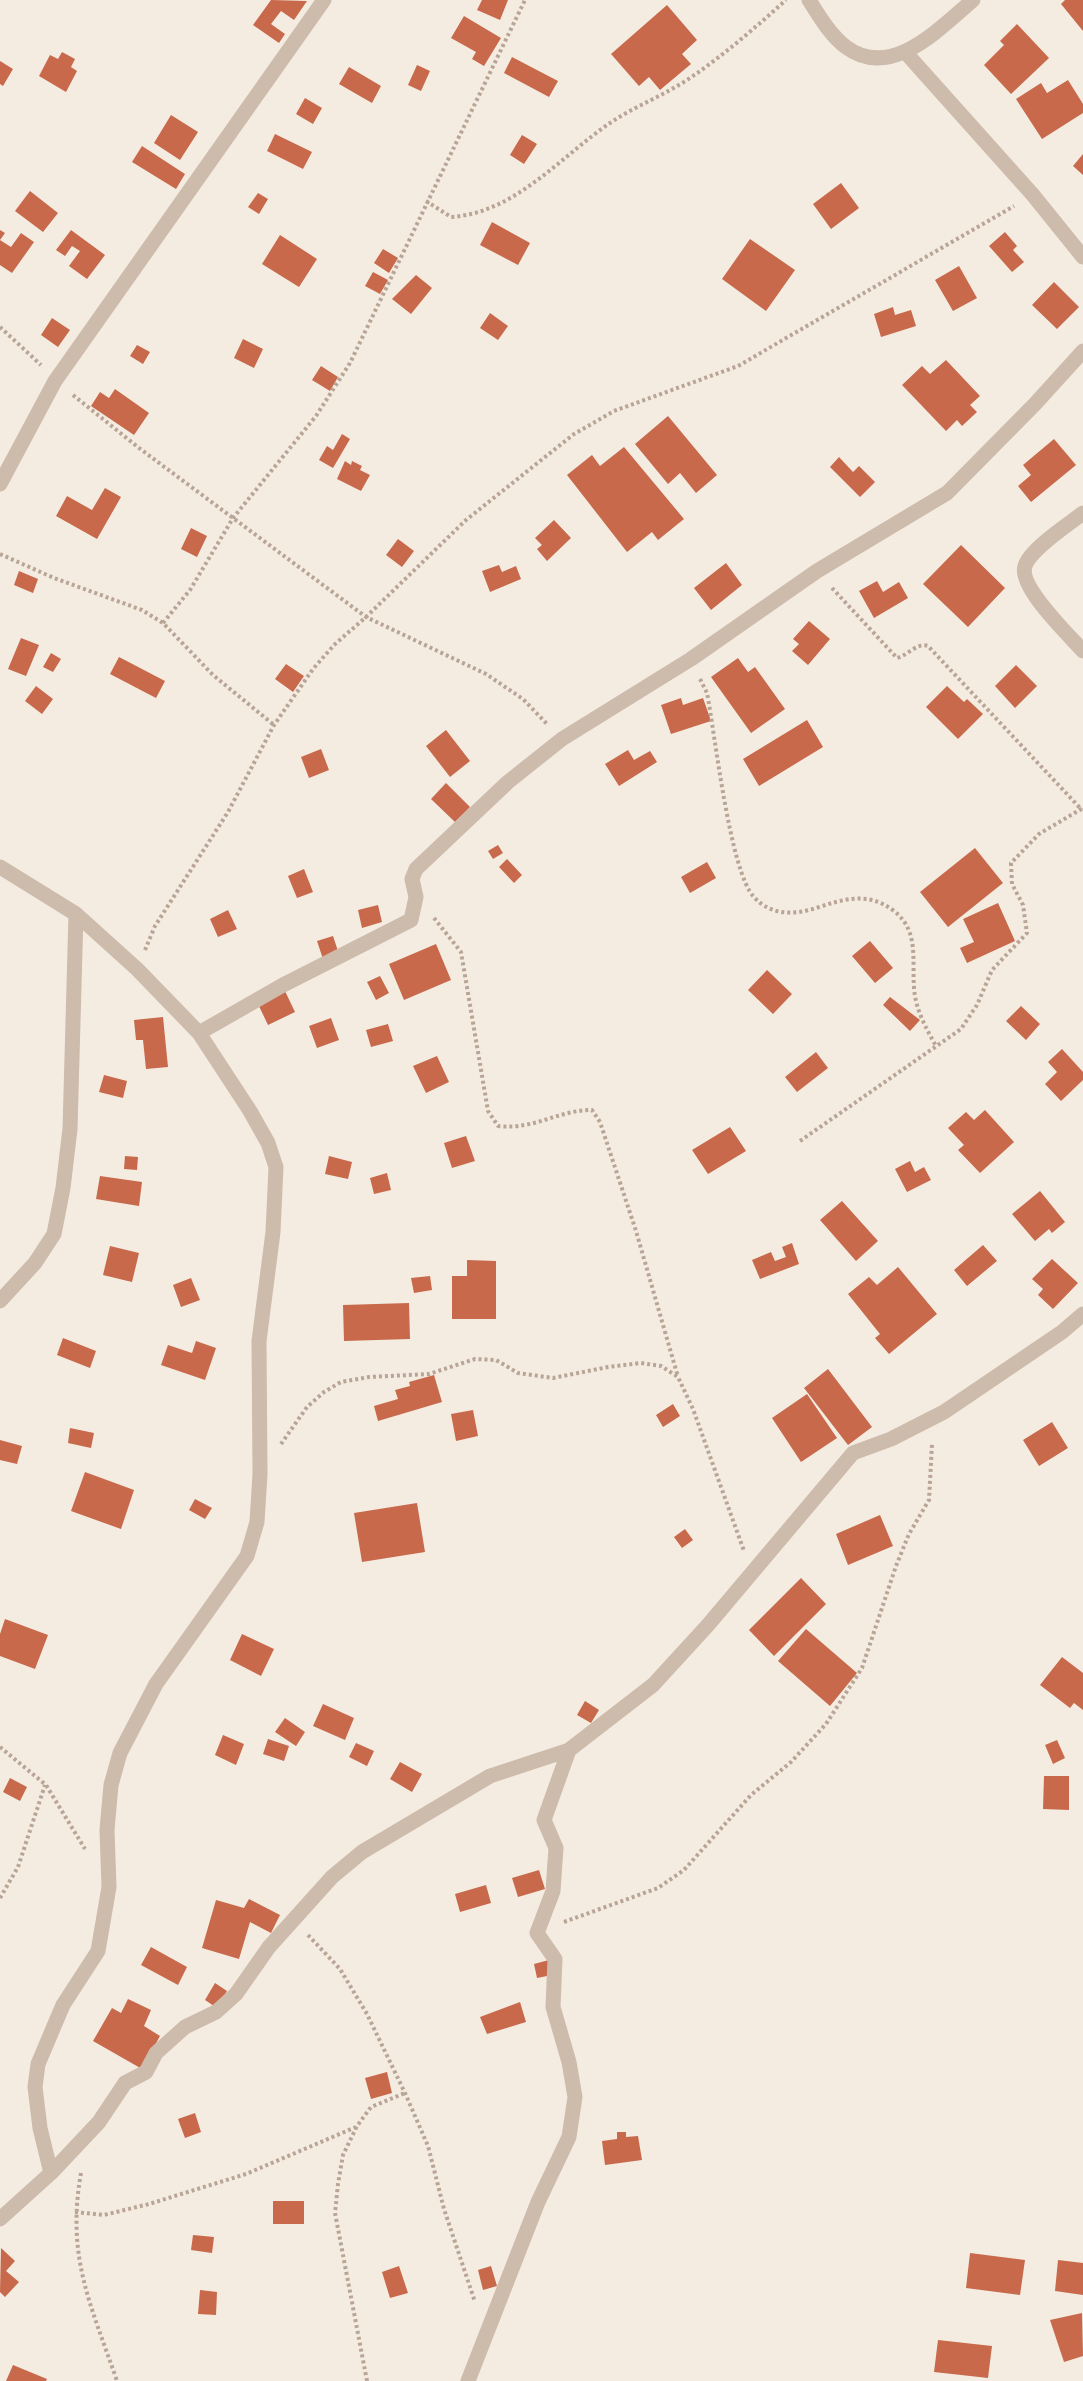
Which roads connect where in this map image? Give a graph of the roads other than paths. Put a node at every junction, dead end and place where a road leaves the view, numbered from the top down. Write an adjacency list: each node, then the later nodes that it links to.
1 (324, 0): 7 (street)
2 (809, 0): 4 (street)
3 (973, 0): 4 (street)
4 (906, 53): 5 (street)
5 (1083, 257)
6 (1083, 351): 12 (street)
7 (0, 484)
8 (1083, 513): 9 (street)
9 (1083, 651)
10 (0, 867): 11 (street)
11 (76, 914): 12 (street); 13 (street)
12 (199, 1033): 16 (street)
13 (0, 1301)
14 (1083, 1314): 15 (street)
15 (569, 1750): 16 (street); 18 (street)
16 (51, 2173): 17 (street)
17 (0, 2219)
18 (468, 2381)

